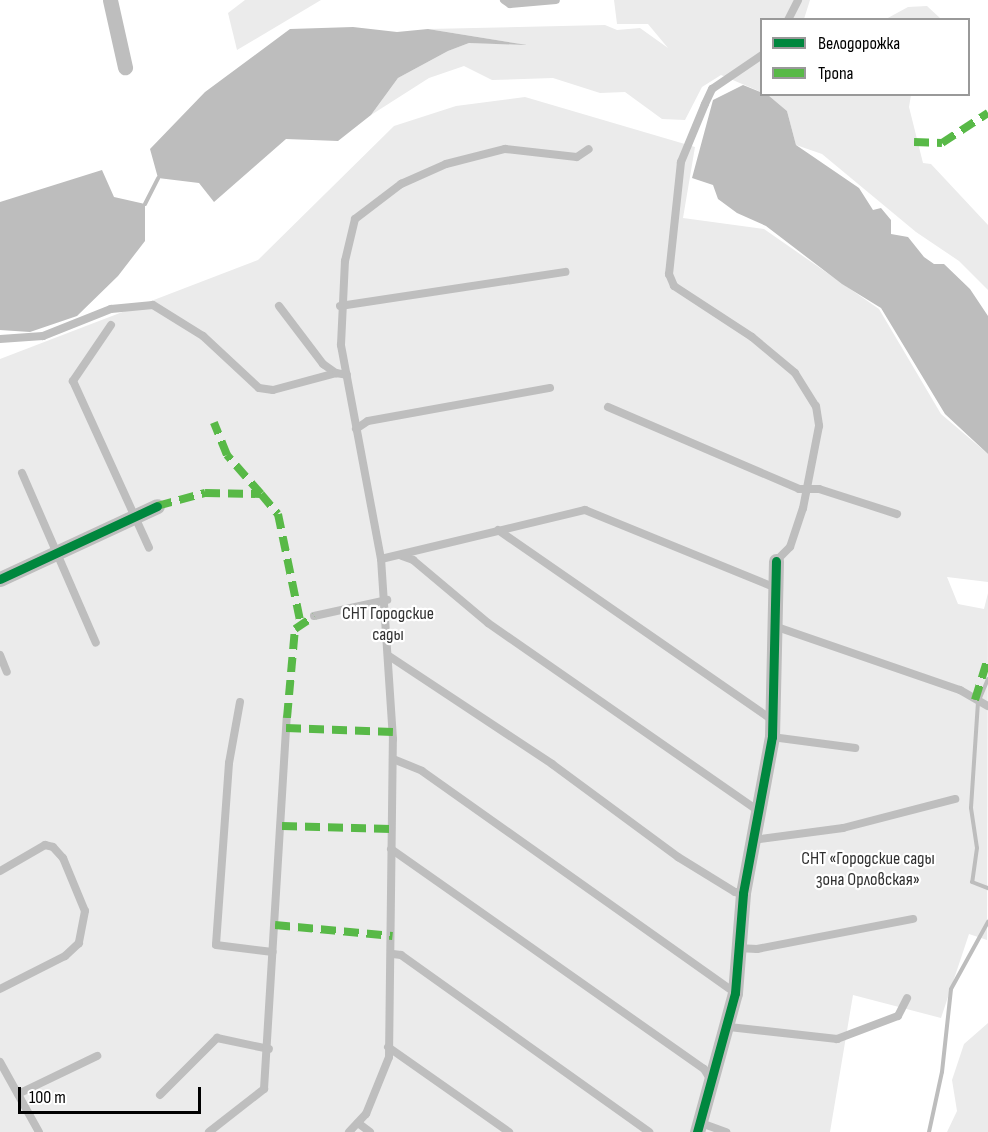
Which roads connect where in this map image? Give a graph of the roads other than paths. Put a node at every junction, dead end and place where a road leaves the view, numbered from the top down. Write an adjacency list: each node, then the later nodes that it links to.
1 (110, 0): 7 (street)
2 (504, 0): 3 (lane)
3 (556, 0)
4 (798, 0): 5 (lane)
5 (789, 18)
6 (760, 56): 20 (lane)
7 (125, 67)
8 (589, 149): 11 (lane)
9 (565, 272): 11 (lane)
10 (279, 306): 14 (lane)
11 (340, 306): 15 (lane)
12 (111, 325): 23 (lane)
13 (0, 339): 14 (lane)
14 (336, 373): 15 (lane)
15 (346, 375): 18 (lane)
16 (550, 388): 18 (lane)
17 (608, 406): 20 (lane)
18 (356, 429): 28 (lane)
19 (22, 473): 26 (lane)
20 (806, 488): 22 (lane); 29 (lane)
21 (157, 506): 23 (street)
22 (897, 514)
23 (134, 517): 25 (lane); 26 (street)
24 (498, 530): 27 (lane); 31 (lane); 42 (lane)
25 (149, 548)
26 (61, 552): 30 (street); 35 (lane)
27 (401, 555): 28 (lane); 47 (lane)
28 (381, 560): 32 (lane)
29 (777, 561): 31 (street)
30 (0, 579)
31 (777, 589): 34 (street)
32 (387, 600): 33 (lane); 37 (lane)
33 (314, 616)
34 (777, 627): 40 (lane); 42 (street)
35 (96, 643)
36 (0, 655): 38 (lane)
37 (389, 656): 45 (lane); 51 (lane)
38 (7, 672)
39 (240, 702): 54 (lane)
40 (988, 706)
41 (287, 718): 54 (lane)
42 (772, 720): 43 (street)
43 (771, 737): 44 (lane); 47 (street)
44 (855, 748)
45 (393, 759): 49 (lane); 57 (lane)
46 (955, 799): 48 (lane)
47 (758, 811): 48 (street)
48 (753, 840): 51 (street)
49 (391, 849): 55 (lane); 64 (lane)
50 (0, 871): 56 (lane)
51 (743, 892): 53 (street)
52 (913, 919): 53 (lane)
53 (737, 948): 57 (street)
54 (273, 952): 61 (lane)
55 (393, 954): 60 (lane); 74 (lane)
56 (0, 989)
57 (735, 993): 59 (street)
58 (907, 998): 59 (lane)
59 (729, 1027): 64 (street)
60 (388, 1047): 67 (lane); 73 (lane)
61 (269, 1049): 66 (lane); 70 (lane)
62 (97, 1056): 65 (lane)
63 (0, 1062): 65 (lane)
64 (712, 1081): 68 (street)
65 (18, 1094): 69 (lane)
66 (160, 1095)
67 (358, 1123): 71 (lane); 72 (lane)
68 (699, 1127): 75 (lane)
69 (39, 1132)
70 (209, 1132)
71 (349, 1132)
72 (370, 1132)
73 (509, 1132)
74 (649, 1132)
75 (726, 1132)

